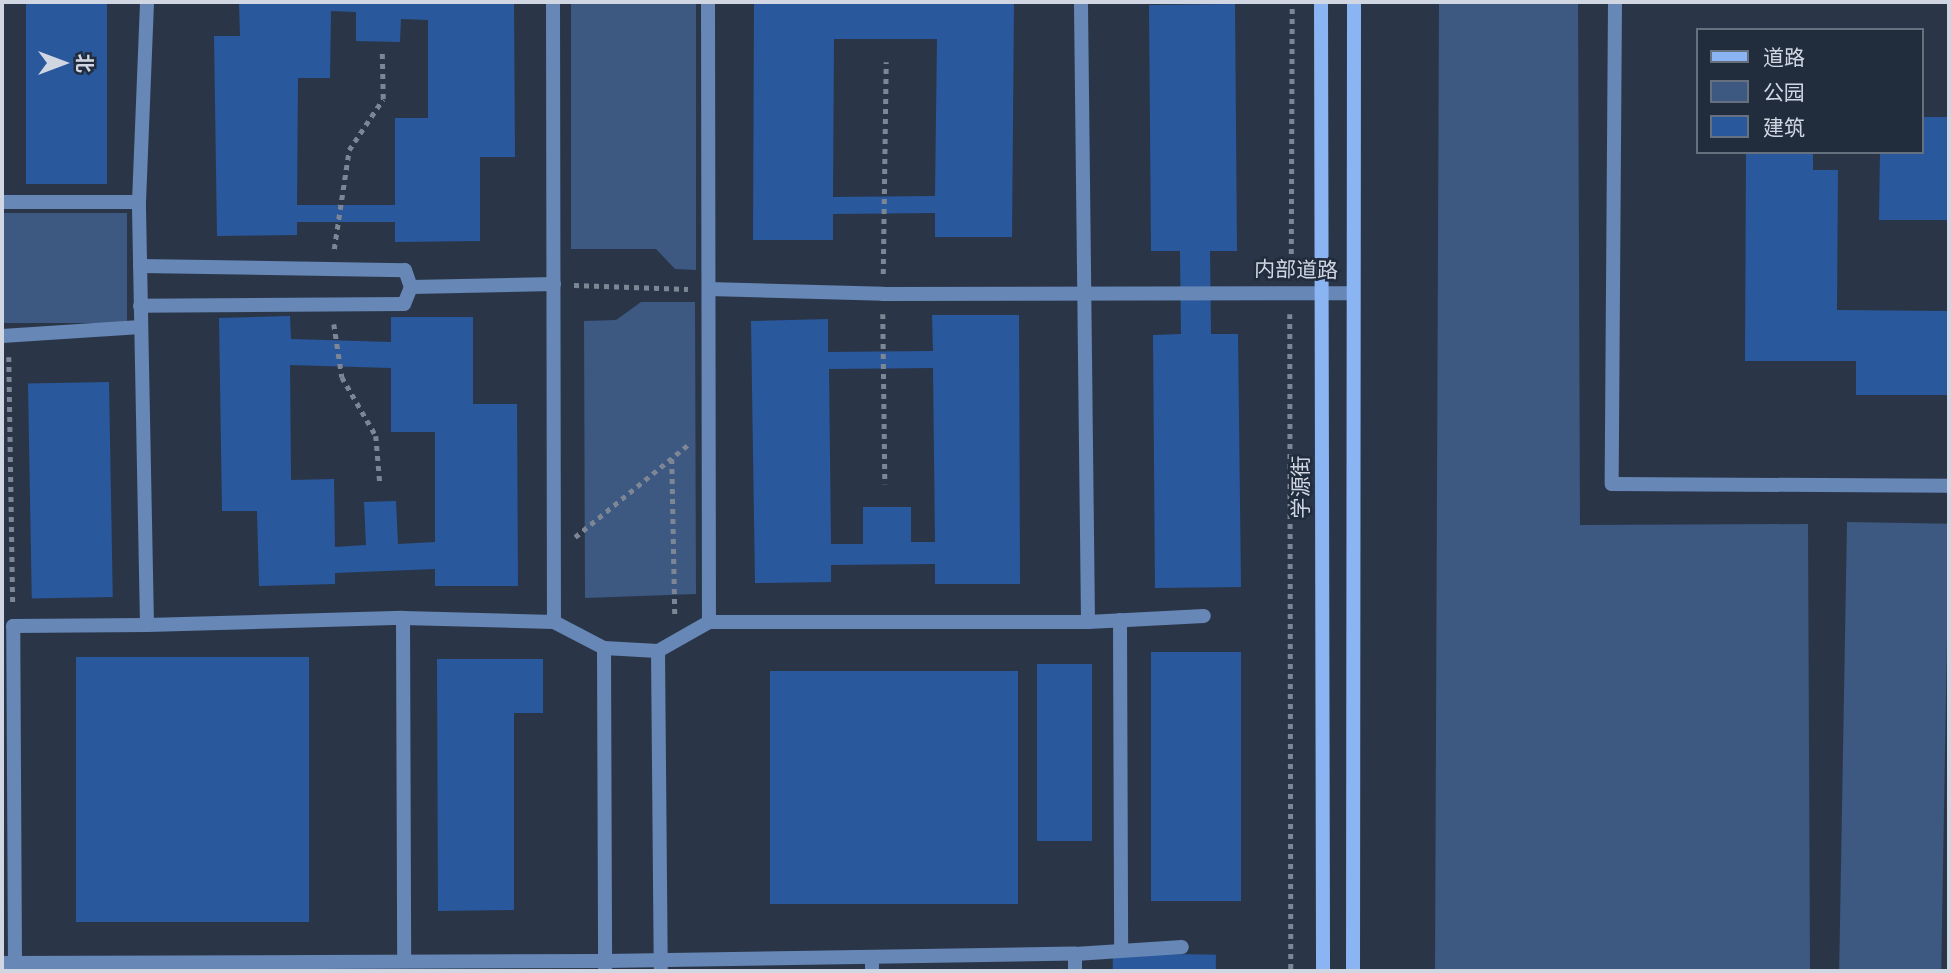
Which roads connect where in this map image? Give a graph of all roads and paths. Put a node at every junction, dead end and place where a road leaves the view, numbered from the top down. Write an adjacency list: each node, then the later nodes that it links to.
1 (147, 2): 10 (street)
2 (552, 2): 12 (street)
3 (708, 2): 14 (street)
4 (1081, 2): 15 (street)
5 (1292, 2): 16 (path)
6 (1321, 2): 17 (main road, 学源街)
7 (1354, 2): 18 (main road)
8 (1615, 2): 24 (street)
9 (2, 202): 10 (street)
10 (139, 202): 11 (street)
11 (140, 266): 13 (street); 19 (street)
12 (554, 284): 13 (street); 14 (path); 25 (street)
13 (411, 287): 19 (street)
14 (709, 289): 15 (street, 内部道路); 22 (street)
15 (1083, 291): 16 (street, 内部道路); 31 (street)
16 (1290, 291): 17 (street, 内部道路); 48 (path)
17 (1321, 292): 18 (street, 内部道路); 49 (main road, 学源街)
18 (1353, 293): 50 (main road)
19 (140, 306): 20 (street)
20 (141, 327): 21 (street); 32 (street)
21 (5, 336): 33 (path)
22 (708, 429): 23 (path); 30 (street)
23 (672, 458): 25 (path); 34 (path)
24 (1949, 486)
25 (556, 553): 29 (street)
26 (1204, 616): 28 (street)
27 (403, 618): 29 (street); 32 (street); 40 (street)
28 (1120, 620): 31 (street); 38 (street)
29 (554, 622): 35 (street)
30 (709, 622): 31 (street); 34 (street)
31 (1088, 622)
32 (147, 625): 33 (street)
33 (13, 626): 41 (street)
34 (675, 642): 36 (street)
35 (604, 648): 36 (street); 45 (street)
36 (659, 651): 46 (street)
37 (1182, 947): 38 (street)
38 (1121, 950): 39 (street)
39 (1075, 954): 42 (street); 47 (street)
40 (404, 958): 43 (street); 45 (street)
41 (8, 963): 44 (street)
42 (872, 964): 46 (street)
43 (351, 965): 44 (street)
44 (170, 966)
45 (605, 966): 46 (street)
46 (661, 966)
47 (1075, 971)
48 (1291, 971)
49 (1323, 971)
50 (1353, 971)

